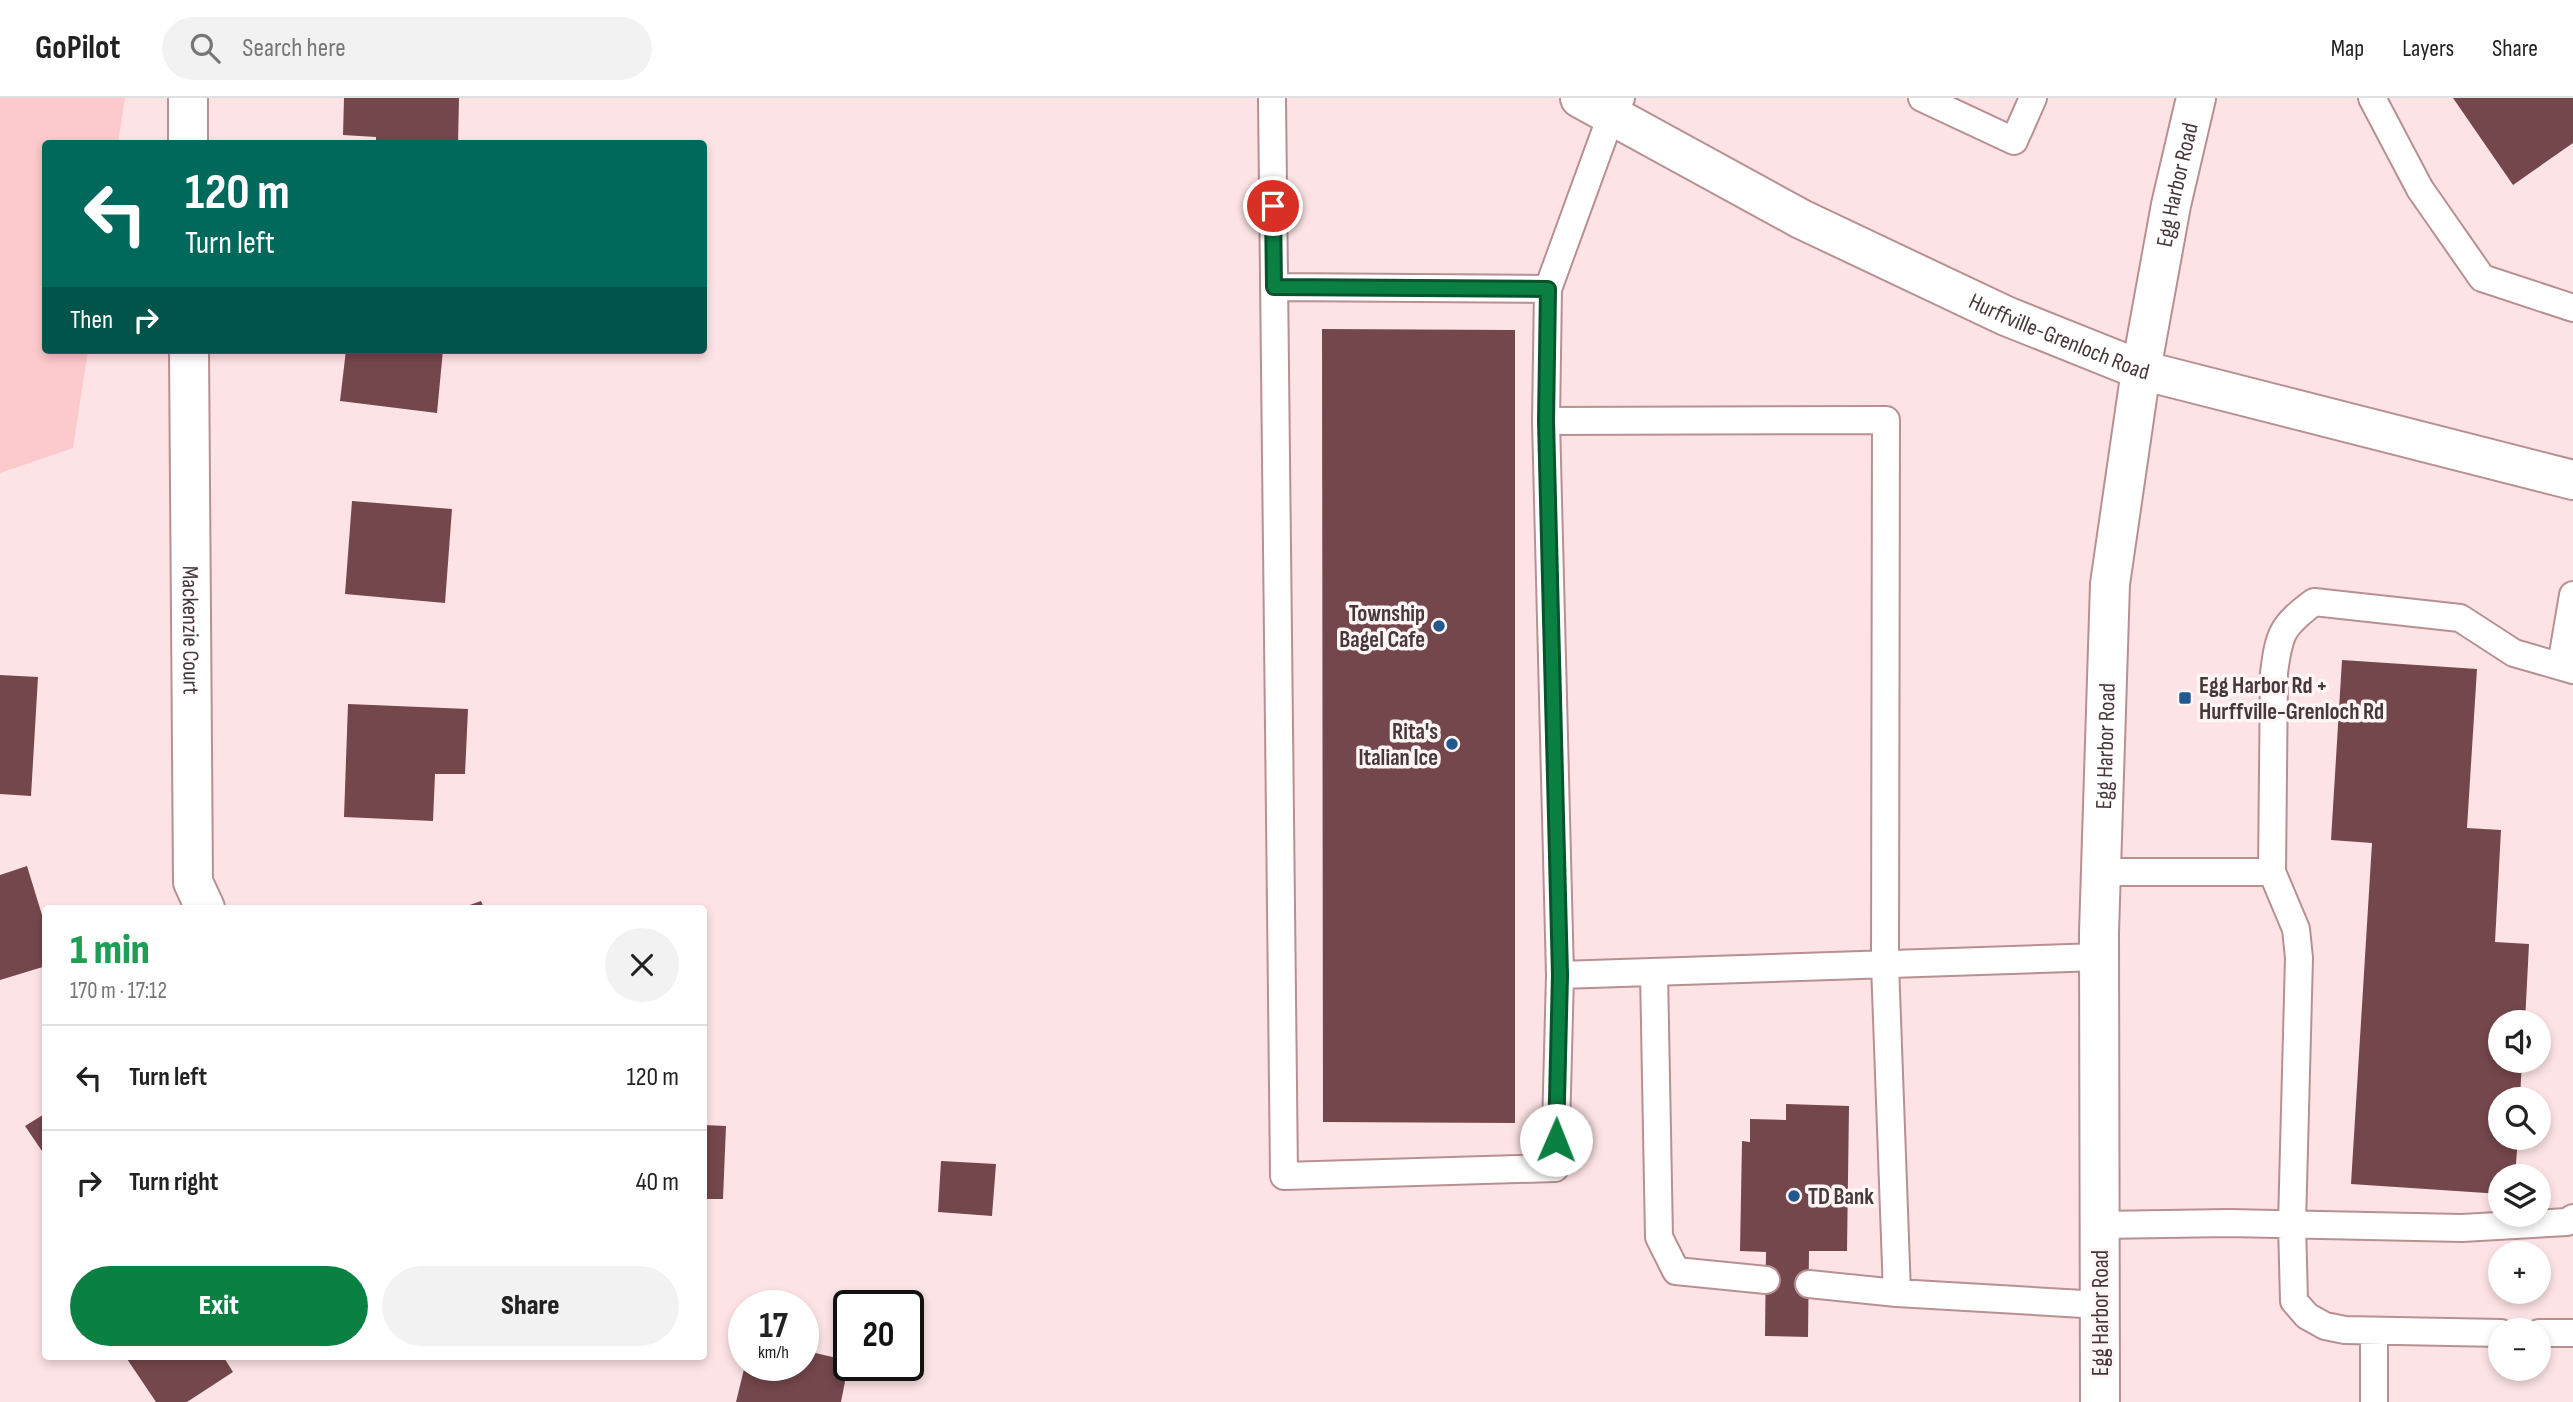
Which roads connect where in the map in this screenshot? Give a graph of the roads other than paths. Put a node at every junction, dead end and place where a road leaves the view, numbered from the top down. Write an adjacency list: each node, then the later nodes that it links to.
1 (187, 98): 8 (main road)
2 (1272, 98): 9 (lane)
3 (1922, 98): 4 (lane)
4 (2033, 98)
5 (2196, 98): 13 (main road, Egg Harbor Road)
6 (2372, 98): 11 (lane)
7 (1604, 104): 10 (lane); 13 (main road, Hurffville-Grenloch Road)
8 (188, 140)
9 (1274, 287): 10 (lane); 24 (lane)
10 (1548, 289): 14 (lane)
11 (2573, 308)
12 (189, 354): 20 (main road, Mackenzie Court)
13 (2141, 370): 15 (main road, Hurffville-Grenloch Road); 18 (main road, Egg Harbor Road)
14 (1546, 421): 22 (lane); 24 (lane)
15 (2573, 480)
16 (2573, 595): 17 (lane)
17 (2567, 668): 19 (lane)
18 (2101, 872): 19 (lane); 21 (main road, Egg Harbor Road)
19 (2272, 872): 26 (lane)
20 (204, 905)
21 (2099, 957): 22 (lane); 27 (main road, Egg Harbor Road)
22 (1885, 964): 23 (lane); 30 (lane)
23 (1654, 972): 24 (lane); 28 (lane)
24 (1560, 975)
25 (2573, 1218): 26 (lane)
26 (2292, 1224): 27 (lane); 32 (lane)
27 (2100, 1226): 31 (main road, Egg Harbor Road)
28 (1766, 1280)
29 (1809, 1284): 30 (lane)
30 (1897, 1293): 31 (lane)
31 (2100, 1305): 36 (main road, Egg Harbor Road)
32 (2374, 1332): 33 (lane); 37 (lane)
33 (2488, 1333)
34 (2551, 1333): 35 (lane)
35 (2573, 1333)
36 (2100, 1402)
37 (2374, 1402)

